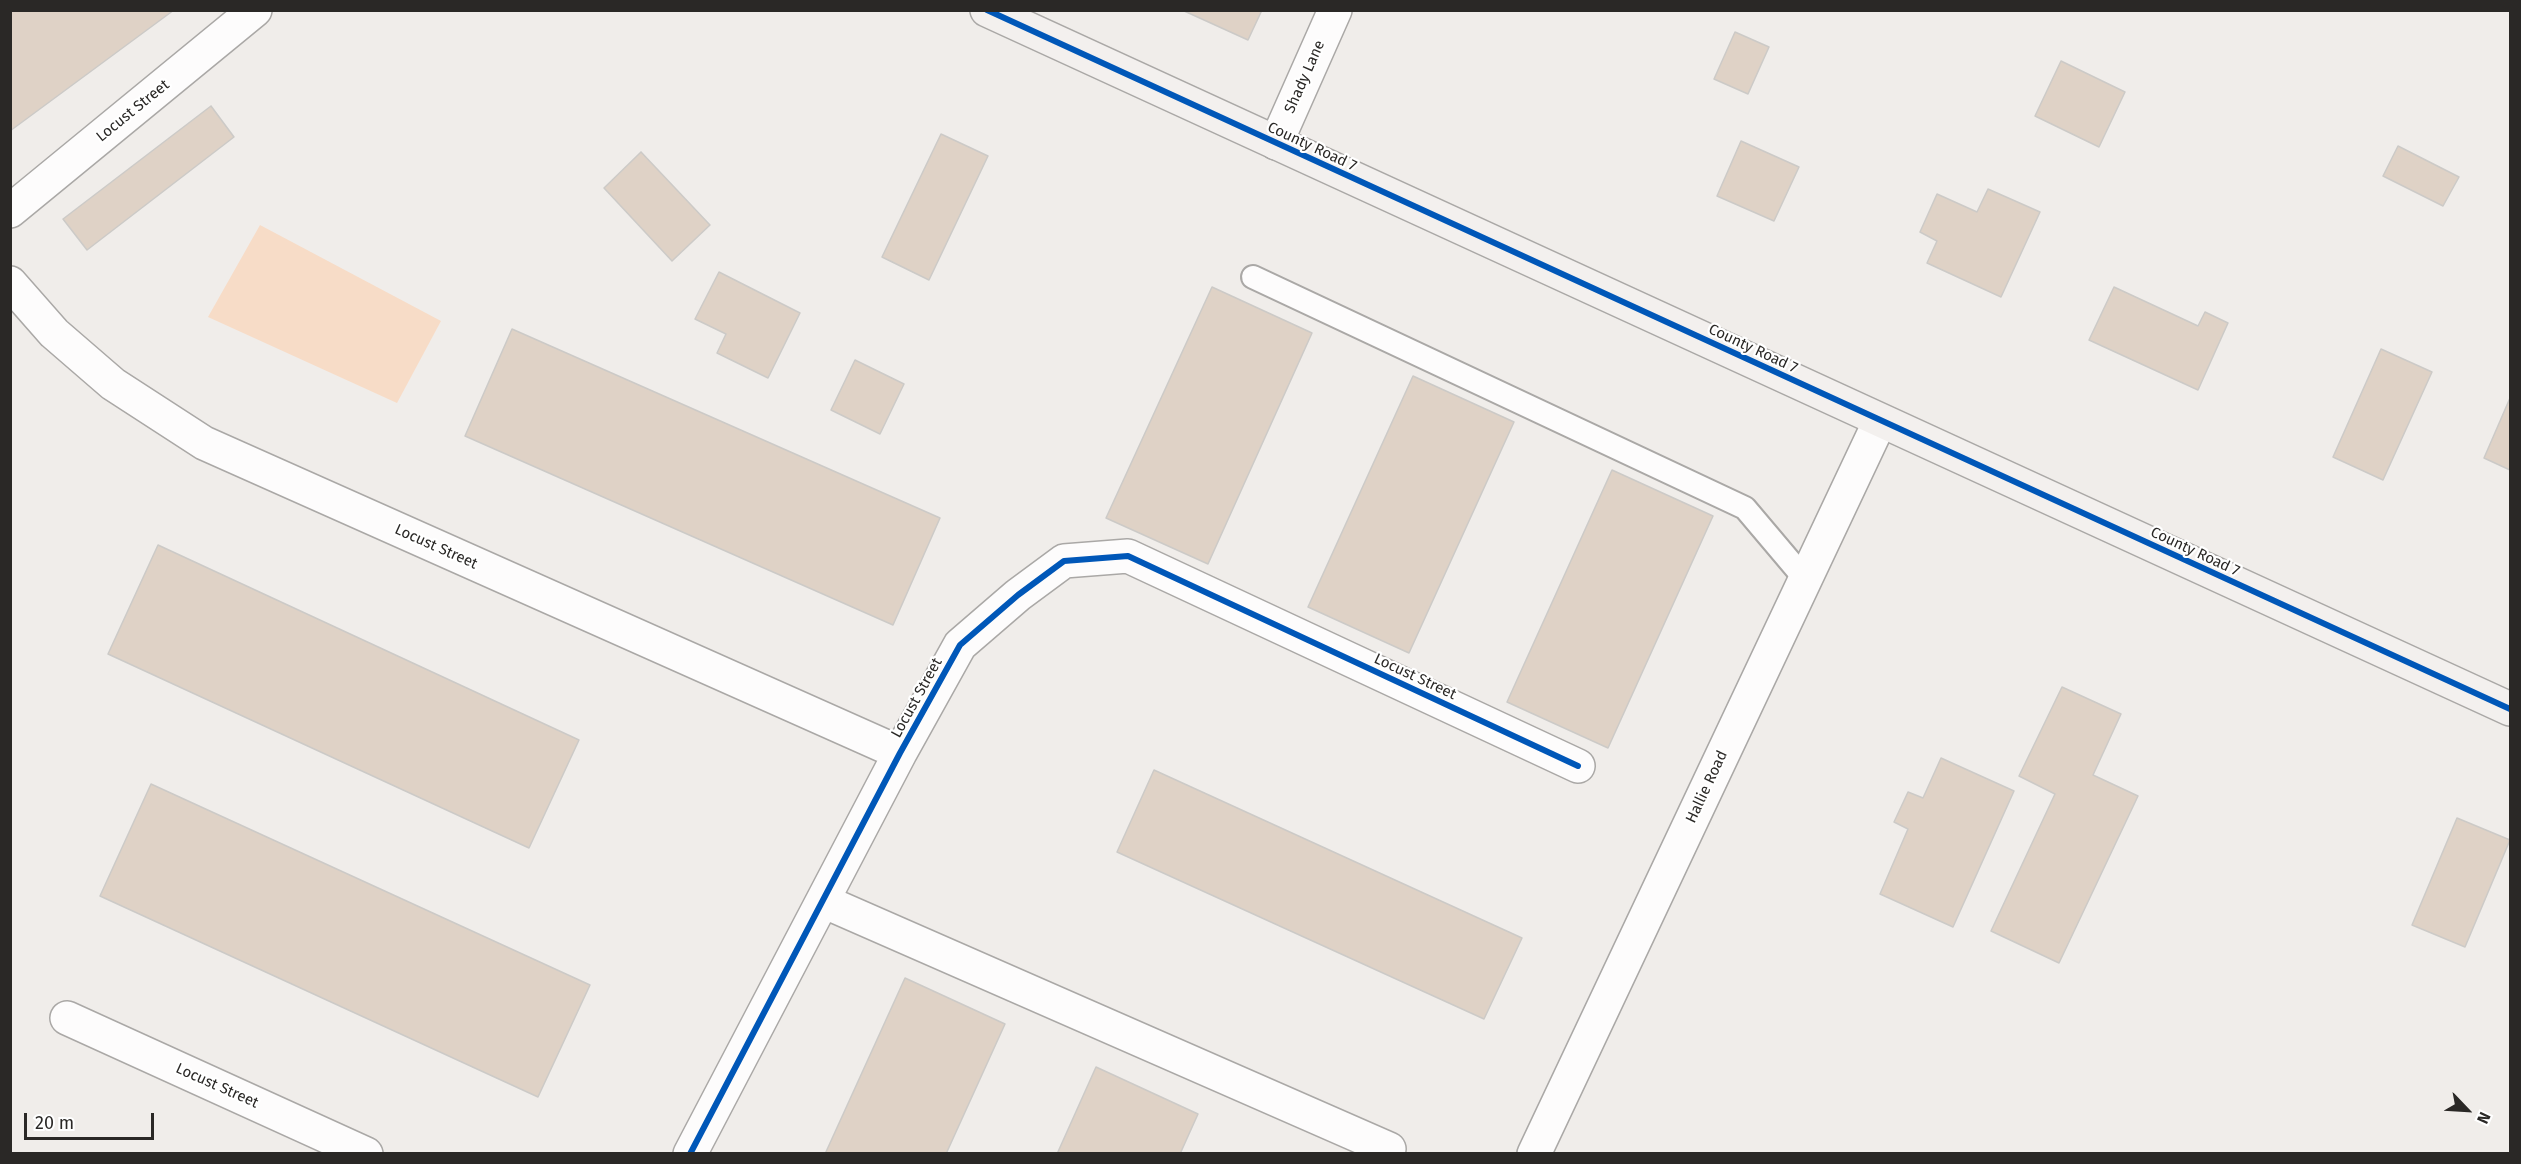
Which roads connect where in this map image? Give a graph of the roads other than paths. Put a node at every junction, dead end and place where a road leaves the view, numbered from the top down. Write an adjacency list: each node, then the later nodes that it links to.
1 (255, 10): 5 (street, Locust Street)
2 (987, 10): 4 (street, County Road 7)
3 (1335, 10): 4 (street, Shady Lane)
4 (1275, 144): 8 (street, County Road 7)
5 (10, 211)
6 (1252, 277): 9 (lane)
7 (10, 283): 11 (street, Locust Street)
8 (1880, 420): 9 (street, Hallie Road); 10 (street, County Road 7)
9 (1805, 579): 18 (street, Hallie Road)
10 (2511, 709)
11 (900, 753): 12 (street, Locust Street); 13 (street, Locust Street)
12 (1578, 766)
13 (823, 901): 15 (street); 17 (street, Locust Street)
14 (67, 1018): 16 (street, Locust Street)
15 (1389, 1149)
16 (366, 1154)
17 (690, 1154)
18 (1534, 1154)

